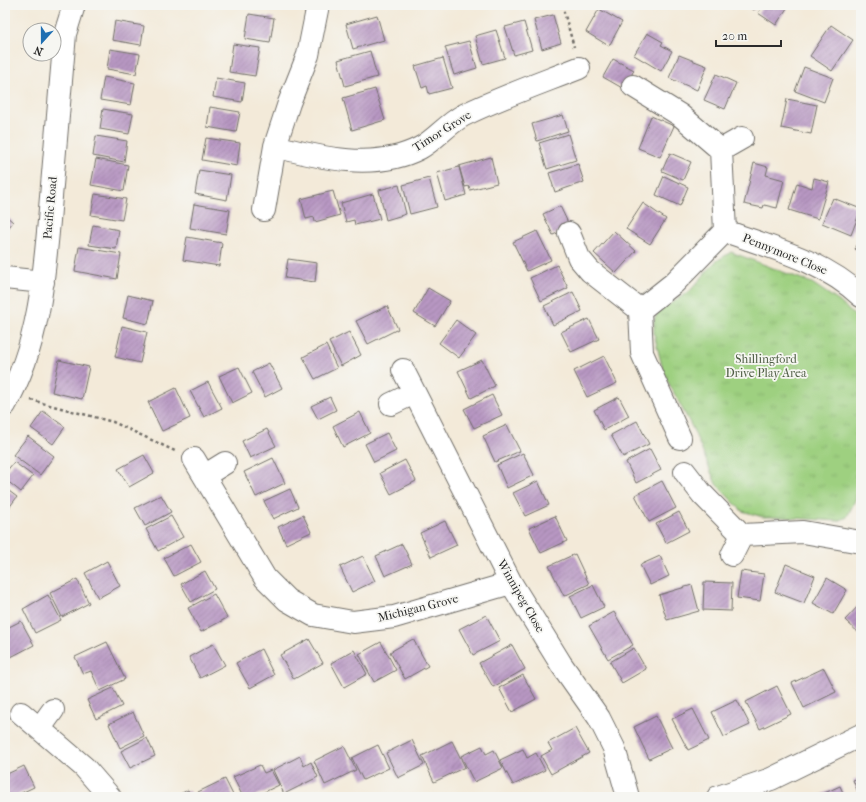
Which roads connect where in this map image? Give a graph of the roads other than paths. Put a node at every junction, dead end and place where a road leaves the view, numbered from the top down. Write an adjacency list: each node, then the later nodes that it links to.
1 (74, 5): 12 (street, Pacific Road)
2 (318, 5): 7 (street)
3 (579, 68): 7 (street, Timor Grove)
4 (633, 86): 6 (street)
5 (742, 138): 6 (street)
6 (714, 144): 9 (street)
7 (275, 146): 8 (street)
8 (264, 210)
9 (725, 231): 13 (street, Pennymore Close); 14 (street)
10 (569, 233): 14 (street)
11 (5, 278): 12 (street)
12 (43, 282): 17 (street, Pacific Road)
13 (861, 296)
14 (640, 310): 19 (street)
15 (403, 370): 16 (street, Winnipeg Close)
16 (414, 393): 18 (street); 25 (street, Winnipeg Close)
17 (8, 400)
18 (390, 404)
19 (680, 438)
20 (224, 463): 25 (street, Michigan Grove)
21 (685, 472): 22 (street)
22 (742, 535): 23 (street); 24 (street)
23 (861, 541)
24 (732, 555)
25 (511, 583): 31 (street, Winnipeg Close)
26 (53, 710): 28 (street)
27 (21, 714): 28 (street)
28 (40, 728): 30 (street)
29 (861, 735): 32 (street)
30 (110, 797)
31 (628, 797)
32 (718, 797)

